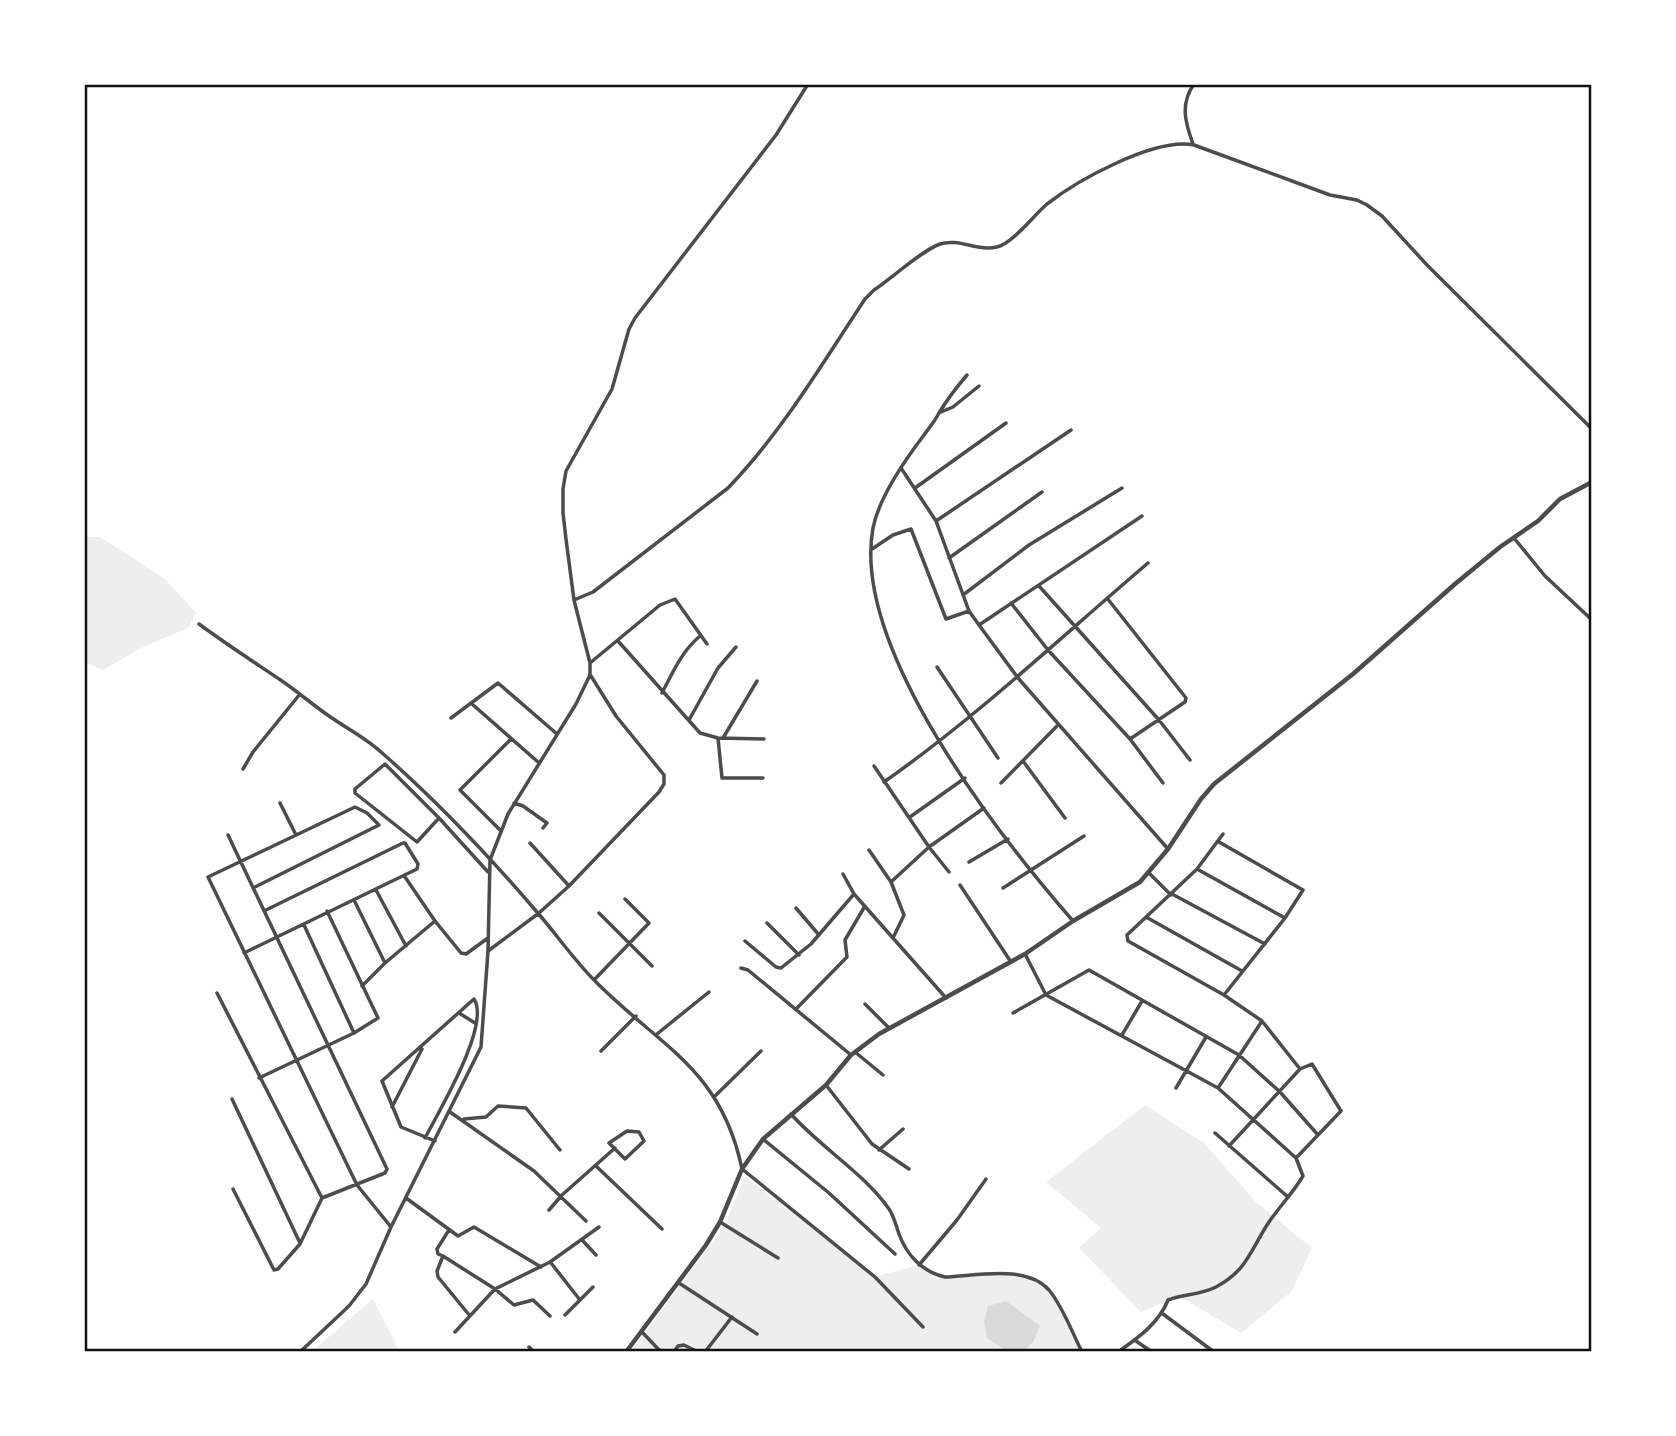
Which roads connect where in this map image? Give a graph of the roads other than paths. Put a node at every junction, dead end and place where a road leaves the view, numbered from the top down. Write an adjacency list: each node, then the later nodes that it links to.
1 (808, 84): 24 (street)
2 (1195, 84): 3 (street)
3 (1194, 145): 8 (street); 24 (street)
4 (967, 375): 6 (street)
5 (979, 386): 6 (street)
6 (940, 412): 10 (street)
7 (1006, 423): 12 (street)
8 (1592, 429)
9 (1071, 430): 16 (street)
10 (901, 468): 12 (street); 18 (street)
11 (1592, 482): 17 (street)
12 (915, 488): 16 (street)
13 (1122, 488): 22 (street)
14 (1042, 492): 19 (street)
15 (1142, 516): 21 (street)
16 (936, 521): 19 (street)
17 (1514, 538): 27 (street); 82 (street)
18 (872, 549): 26 (street); 54 (street)
19 (949, 558): 22 (street)
20 (1148, 563): 23 (street)
21 (1039, 586): 25 (street); 30 (street)
22 (963, 595): 26 (street)
23 (1107, 598): 30 (street); 47 (street)
24 (574, 600): 36 (street)
25 (1011, 603): 29 (street); 35 (street)
26 (969, 611): 29 (street)
27 (1592, 620)
28 (199, 624): 42 (street)
29 (979, 625): 39 (street)
30 (1074, 626): 35 (street); 47 (street)
31 (700, 636): 32 (street); 33 (street); 41 (street)
32 (618, 641): 36 (street); 41 (street)
33 (707, 644)
34 (736, 647): 46 (street)
35 (1048, 650): 39 (street); 53 (street)
36 (590, 663): 38 (street)
37 (937, 667): 44 (street)
38 (590, 675): 49 (street); 96 (street)
39 (1018, 678): 44 (street); 48 (street)
40 (757, 681): 50 (street)
41 (662, 693): 46 (street)
42 (300, 694): 60 (street); 84 (street)
43 (472, 704): 45 (street); 49 (street); 51 (street)
44 (969, 716): 54 (street); 55 (street)
45 (451, 718)
46 (689, 720): 50 (street)
47 (1159, 720): 53 (street); 56 (street)
48 (1059, 724): 57 (street); 82 (street)
49 (558, 735): 58 (street)
50 (721, 738): 52 (street); 61 (street)
51 (511, 739): 58 (street); 73 (street)
52 (764, 739)
53 (1130, 739): 65 (street)
54 (939, 741): 62 (street); 63 (street)
55 (998, 758)
56 (1190, 760)
57 (1023, 761): 64 (street); 71 (street)
58 (538, 762): 67 (street)
59 (874, 766): 63 (street)
60 (243, 769)
61 (763, 778)
62 (965, 778): 68 (street); 69 (street)
63 (884, 782): 69 (street)
64 (1001, 783)
65 (1163, 783)
66 (280, 803): 76 (street)
67 (514, 803): 72 (street); 73 (street)
68 (984, 807): 78 (street); 81 (street)
69 (910, 817): 81 (street)
70 (439, 818): 70 (street); 88 (street)
71 (1065, 818)
72 (543, 828)
73 (500, 830): 84 (street)
74 (1223, 834): 79 (street)
75 (228, 835): 85 (street)
76 (296, 835): 85 (street); 97 (street)
77 (1084, 836): 90 (street)
78 (1008, 839): 86 (street); 90 (street)
79 (1219, 842): 87 (street); 111 (street)
80 (530, 843): 96 (street)
81 (929, 847): 89 (street); 94 (street)
82 (1168, 849): 91 (street)
83 (869, 850): 94 (street)
84 (490, 860): 88 (street); 109 (street)
85 (239, 862): 97 (street); 125 (street)
86 (969, 862)
87 (1197, 869): 101 (street); 111 (street)
88 (488, 872): 118 (street)
89 (949, 872)
90 (1030, 872): 98 (street); 113 (street)
91 (1149, 873): 101 (street); 113 (street)
92 (843, 874): 100 (street)
93 (405, 876): 99 (street); 106 (street); 112 (street)
94 (891, 882): 119 (street)
95 (960, 885): 129 (street)
96 (569, 886): 109 (street)
97 (255, 887): 106 (street)
98 (1003, 888)
99 (376, 890): 103 (street); 123 (street)
100 (854, 894): 104 (street); 116 (street)
101 (1171, 894): 110 (street); 122 (street)
102 (625, 899): 121 (street)
103 (354, 900): 107 (street); 128 (street)
104 (865, 906): 119 (street); 142 (street)
105 (796, 908): 116 (street)
106 (266, 911): 117 (street)
107 (327, 911): 115 (street); 134 (street)
108 (599, 913): 121 (street)
109 (539, 914): 124 (street); 133 (street)
110 (1146, 917): 132 (street); 138 (street)
111 (1285, 918): 122 (street)
112 (435, 921): 118 (street); 123 (street)
113 (1073, 921): 126 (street)
114 (767, 922): 127 (street)
115 (304, 925): 117 (street); 149 (street)
116 (819, 935): 127 (street)
117 (278, 937): 125 (street); 153 (street)
118 (488, 938): 124 (street)
119 (893, 939): 139 (street)
120 (745, 941): 127 (street)
121 (628, 943): 130 (street); 133 (street)
122 (1265, 944): 132 (street)
123 (406, 946): 128 (street)
124 (488, 951): 171 (street)
125 (244, 953): 159 (street)
126 (1025, 954): 129 (street); 137 (street)
127 (799, 955)
128 (384, 962): 134 (street)
129 (1011, 962): 139 (street)
130 (652, 966)
131 (741, 968): 142 (street)
132 (1242, 971): 138 (street)
133 (594, 980): 145 (street)
134 (362, 986): 149 (street)
135 (709, 992): 150 (street)
136 (216, 993): 163 (street)
137 (1046, 995): 140 (street); 144 (street); 151 (street)
138 (1224, 995): 146 (street)
139 (946, 998): 148 (street)
140 (1142, 1001): 151 (street); 152 (street)
141 (866, 1004): 148 (street)
142 (795, 1009): 157 (street)
143 (458, 1013): 147 (street); 147 (street); 154 (street)
144 (1013, 1013)
145 (636, 1016): 150 (street); 155 (street)
146 (1262, 1021): 158 (street); 160 (street)
147 (475, 1023): 178 (street)
148 (889, 1028): 157 (street)
149 (354, 1033): 153 (street)
150 (657, 1034): 168 (street)
151 (1121, 1036): 161 (street)
152 (1206, 1037): 158 (street); 161 (street)
153 (330, 1045): 159 (street); 190 (street)
154 (424, 1045): 170 (street); 170 (street)
155 (601, 1051)
156 (761, 1051): 168 (street)
157 (853, 1054): 162 (street); 164 (street)
158 (1238, 1055): 166 (street); 167 (street)
159 (296, 1060): 163 (street); 190 (street)
160 (1300, 1069): 167 (street); 177 (street)
161 (1186, 1072): 165 (street); 166 (street)
162 (883, 1075)
163 (259, 1077): 194 (street)
164 (826, 1085): 172 (street); 184 (street)
165 (1177, 1088)
166 (1218, 1088): 174 (street)
167 (1280, 1092): 174 (street); 177 (street)
168 (715, 1096): 187 (street)
169 (232, 1099): 204 (street)
170 (392, 1107): 178 (street)
171 (450, 1112): 173 (street); 180 (street)
172 (790, 1114): 179 (street); 210 (street)
173 (462, 1119): 183 (street); 192 (street)
174 (1255, 1121): 181 (street); 185 (street)
175 (902, 1129): 184 (street)
176 (1214, 1133): 181 (street)
177 (1318, 1135): 185 (street)
178 (425, 1138): 180 (street)
179 (763, 1139): 187 (street); 205 (street)
180 (435, 1141): 195 (street)
181 (1229, 1146): 193 (street)
182 (615, 1149): 182 (street); 186 (street)
183 (560, 1150)
184 (879, 1150): 188 (street)
185 (1296, 1158): 193 (street)
186 (596, 1166): 192 (street); 202 (street)
187 (742, 1169): 198 (street); 221 (street)
188 (909, 1169)
189 (986, 1180): 210 (street)
190 (357, 1185): 194 (street); 199 (street)
191 (233, 1189): 204 (street)
192 (562, 1195): 196 (street); 197 (street)
193 (1287, 1197): 216 (street)
194 (323, 1198): 204 (street)
195 (405, 1198): 199 (street); 201 (street)
196 (549, 1210)
197 (586, 1221)
198 (720, 1222): 208 (street); 212 (street)
199 (391, 1227): 227 (street)
200 (599, 1227): 203 (street)
201 (449, 1230): 207 (street); 211 (street)
202 (662, 1230)
203 (583, 1240): 206 (street); 209 (street)
204 (300, 1244)
205 (895, 1254)
206 (596, 1255)
207 (443, 1256): 214 (street); 219 (street)
208 (778, 1258)
209 (551, 1262): 211 (street); 215 (street)
210 (919, 1265): 234 (street)
211 (541, 1267): 214 (street)
212 (679, 1283): 220 (street); 223 (street)
213 (593, 1287): 215 (street)
214 (495, 1289): 217 (street); 219 (street)
215 (580, 1300): 218 (street)
216 (1163, 1314): 225 (street); 237 (street)
217 (550, 1315)
218 (565, 1315)
219 (470, 1316): 222 (street)
220 (732, 1317): 224 (street); 233 (street)
221 (923, 1327)
222 (456, 1332)
223 (642, 1332): 229 (street); 230 (street)
224 (757, 1334)
225 (1136, 1341): 235 (street); 236 (street)
226 (529, 1347): 228 (street)
227 (300, 1352)
228 (534, 1352)
229 (626, 1352)
230 (661, 1352)
231 (674, 1352): 232 (street)
232 (698, 1352)
233 (705, 1352)
234 (1082, 1352)
235 (1118, 1352)
236 (1152, 1352)
237 (1214, 1352)

